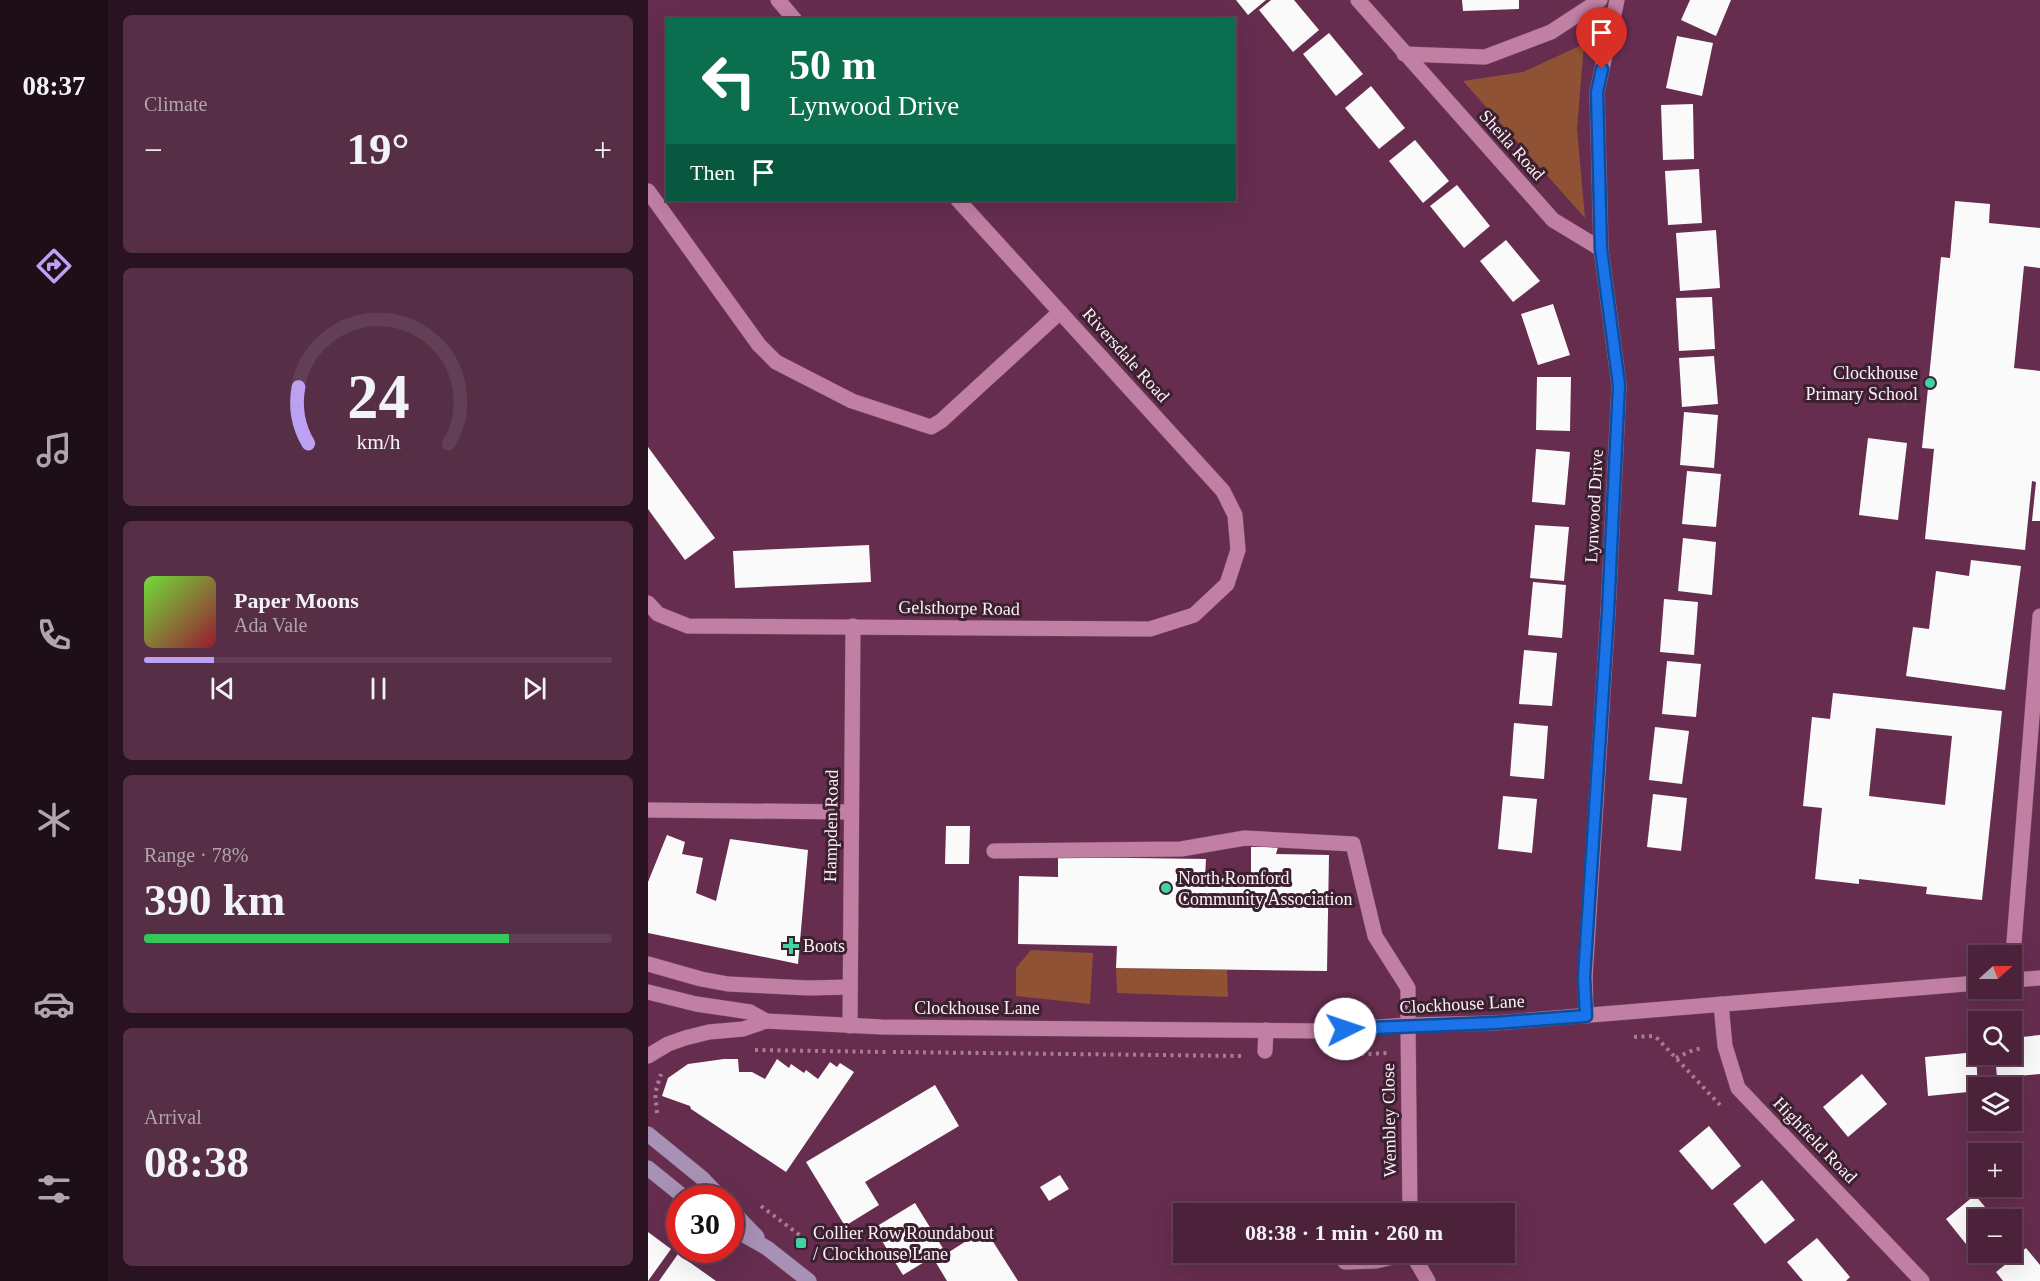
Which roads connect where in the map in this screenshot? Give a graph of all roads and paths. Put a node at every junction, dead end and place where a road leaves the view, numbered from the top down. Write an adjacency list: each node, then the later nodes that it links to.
1 (778, 0): 5 (street)
2 (1358, 0): 6 (street, Sheila Road)
3 (1600, 0): 6 (street)
4 (1617, 0): 9 (street, Lynwood Drive)
5 (793, 18)
6 (1404, 54): 9 (street, Sheila Road)
7 (648, 191): 10 (street)
8 (959, 201): 10 (street, Riversdale Road)
9 (1601, 249): 27 (street, Lynwood Drive)
10 (1060, 312): 11 (street, Riversdale Road)
11 (1238, 550): 14 (street, Gelsthorpe Road)
12 (648, 603): 14 (street, Gelsthorpe Road)
13 (2040, 616): 15 (street)
14 (853, 626): 17 (street, Hampden Road)
15 (2039, 652): 19 (street)
16 (648, 810): 17 (street)
17 (851, 812): 24 (street, Hampden Road)
18 (994, 851): 29 (street, Wembley Close)
19 (2014, 945)
20 (648, 964): 24 (street)
21 (2040, 978): 22 (street)
22 (2022, 979)
23 (1968, 984): 26 (street, Clockhouse Lane)
24 (850, 987): 30 (street, Hampden Road)
25 (648, 992): 28 (street, Clockhouse Lane)
26 (1721, 1004): 27 (street, Clockhouse Lane); 54 (street, Highfield Road)
27 (1586, 1016): 29 (street, Clockhouse Lane)
28 (766, 1021): 30 (street, Clockhouse Lane); 37 (street, Clockhouse Lane)
29 (1408, 1025): 31 (street, Clockhouse Lane); 34 (street, Wembley Close)
30 (849, 1026): 31 (street, Clockhouse Lane)
31 (1266, 1030): 35 (street)
32 (1625, 1037): 39 (path)
33 (751, 1050): 35 (path)
34 (1407, 1052): 36 (path); 46 (street, Wembley Close)
35 (1259, 1053)
36 (1336, 1055)
37 (648, 1056)
38 (665, 1069): 40 (path)
39 (1724, 1110)
40 (659, 1118)
41 (648, 1134): 44 (main road)
42 (648, 1170): 43 (main road)
43 (668, 1185)
44 (709, 1185)
45 (753, 1200): 49 (path)
46 (1410, 1203)
47 (744, 1224): 50 (main road)
48 (744, 1235): 50 (main road)
49 (801, 1236)
50 (767, 1248): 52 (main road)
51 (1417, 1263): 53 (street)
52 (809, 1281)
53 (1428, 1281)
54 (1922, 1281)

